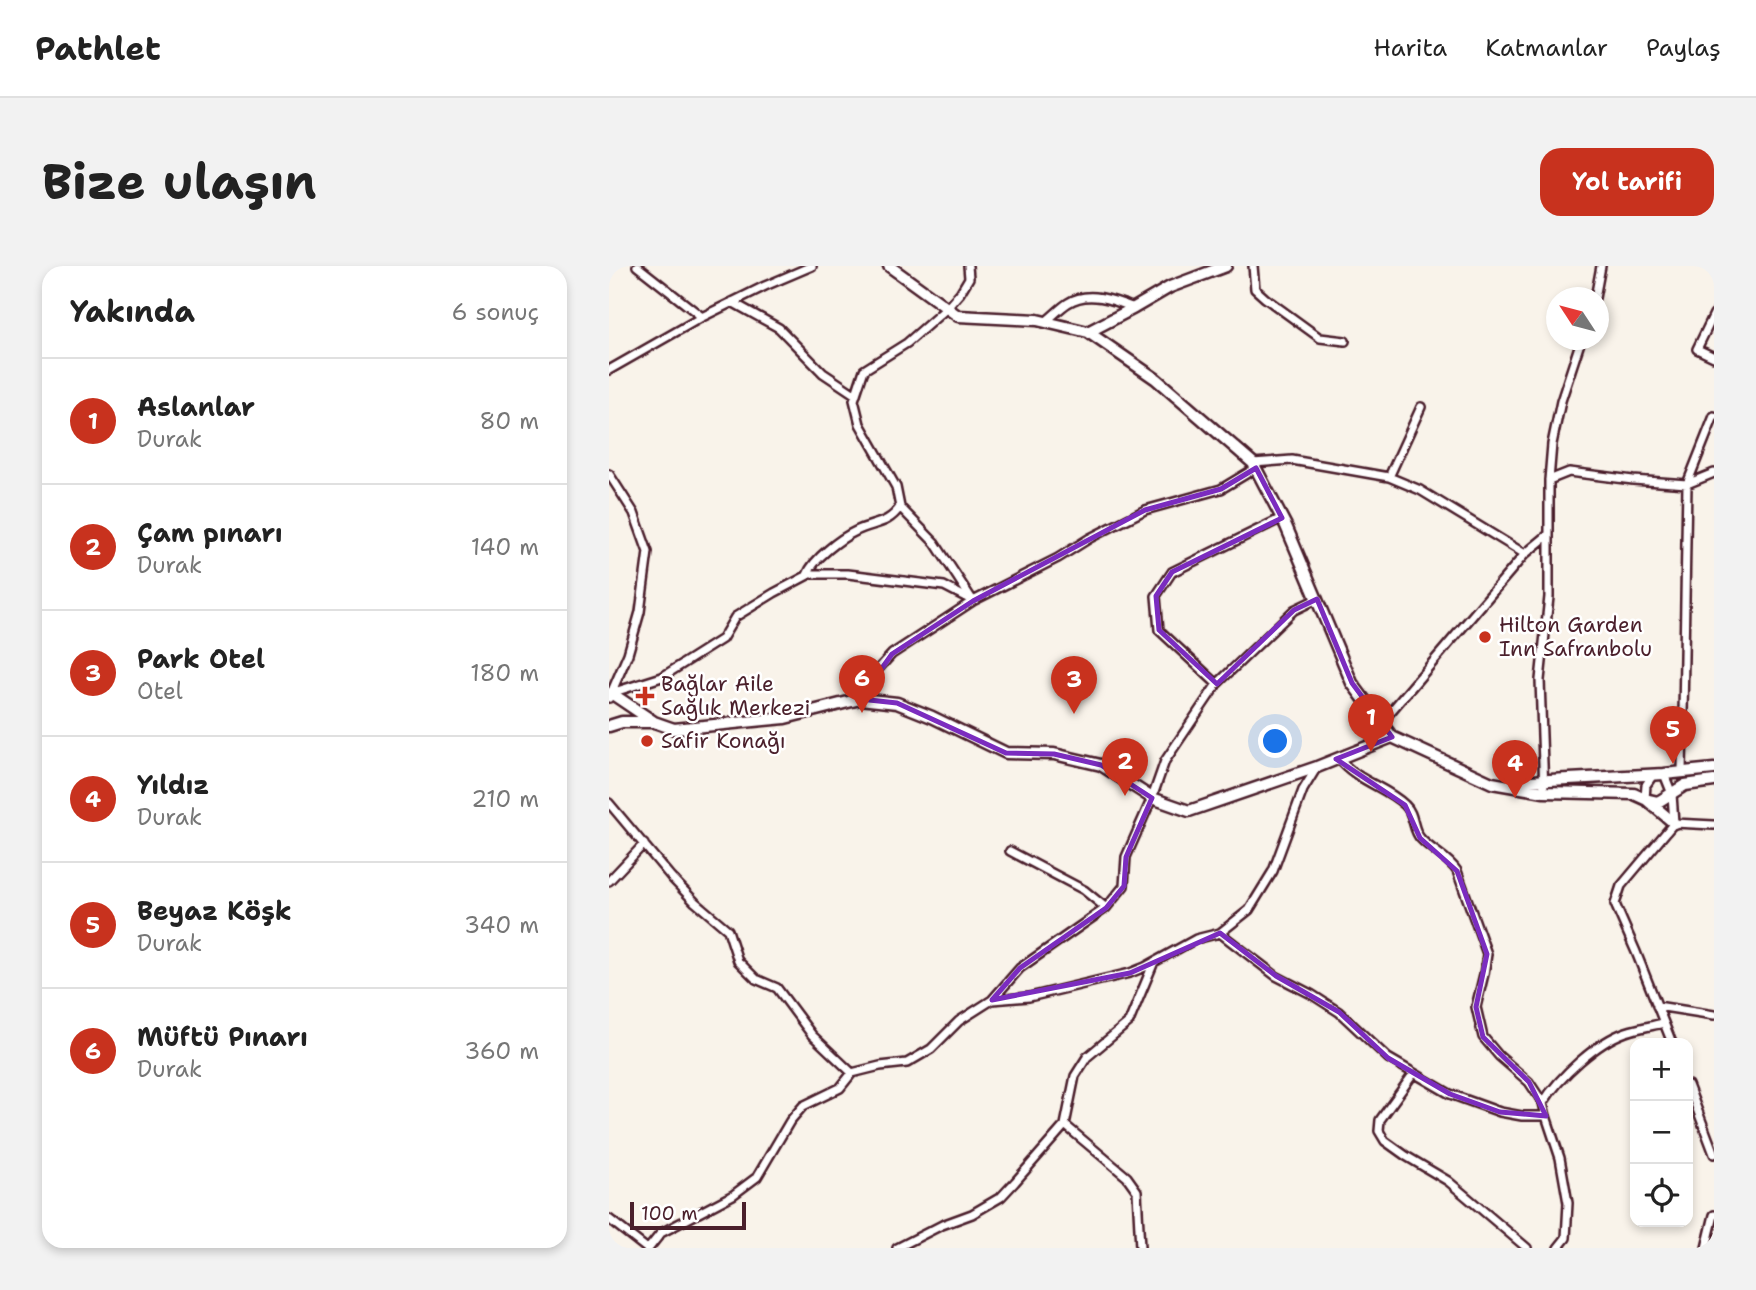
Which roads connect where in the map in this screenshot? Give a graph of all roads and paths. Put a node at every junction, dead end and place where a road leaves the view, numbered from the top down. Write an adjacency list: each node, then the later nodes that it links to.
1 (637, 266): 13 (street)
2 (812, 266): 9 (street)
3 (889, 266): 10 (street)
4 (968, 266): 10 (street)
5 (1226, 266): 11 (street)
6 (1253, 266): 16 (street)
7 (1601, 266): 8 (street)
8 (1597, 287)
9 (732, 302): 13 (street); 20 (street)
10 (947, 308): 14 (street); 20 (street)
11 (1134, 308): 14 (street); 15 (street)
12 (1714, 314): 18 (street)
13 (702, 317): 19 (street)
14 (1045, 322): 15 (street)
15 (1088, 332): 23 (street)
16 (1345, 341)
17 (1578, 350): 27 (street)
18 (1714, 357)
19 (609, 370)
20 (856, 395): 29 (street)
21 (1421, 407): 26 (street)
22 (1714, 416): 28 (street)
23 (1254, 466): 26 (street); 30 (street); 35 (street)
24 (1714, 473): 28 (street)
25 (609, 474): 37 (street)
26 (1389, 477): 32 (street)
27 (1549, 480): 28 (street); 31 (street)
28 (1687, 484): 46 (street)
29 (900, 507): 33 (street); 35 (street)
30 (1282, 518): 34 (street); 36 (street)
31 (1548, 535): 32 (street); 49 (street)
32 (1525, 554): 40 (street)
33 (807, 575): 35 (street); 37 (street)
34 (1317, 599): 36 (street); 40 (street)
35 (973, 601): 38 (street)
36 (1217, 684): 51 (street)
37 (610, 695): 39 (street)
38 (860, 699): 39 (street); 51 (street)
39 (654, 722): 41 (street)
40 (1381, 723): 42 (street)
41 (609, 726)
42 (1392, 737): 43 (street); 49 (street)
43 (1338, 758): 44 (street); 70 (street)
44 (1317, 767): 51 (street); 60 (street)
45 (1714, 769): 46 (street)
46 (1682, 772): 47 (street)
47 (1658, 775): 49 (street); 50 (street); 52 (street)
48 (1714, 781): 50 (street)
49 (1543, 787): 52 (street)
50 (1672, 794): 52 (street); 54 (street)
51 (1152, 798): 59 (street)
52 (1645, 799): 54 (street)
53 (609, 803): 56 (street)
54 (1674, 823): 55 (street); 63 (street)
55 (1714, 825)
56 (644, 844): 58 (street); 67 (street)
57 (1010, 851): 59 (street)
58 (609, 881)
59 (1107, 908): 62 (street)
60 (1220, 933): 61 (street); 68 (street)
61 (1154, 962): 62 (street); 72 (street)
62 (992, 1000): 67 (street)
63 (1657, 1006): 64 (street); 65 (street)
64 (1714, 1016)
65 (1664, 1023): 66 (street); 70 (street)
66 (1670, 1038)
67 (852, 1073): 76 (street)
68 (1414, 1073): 71 (street); 79 (street)
69 (1693, 1098): 73 (street)
70 (1543, 1103): 71 (street)
71 (1546, 1116): 80 (street)
72 (1065, 1125): 77 (street); 78 (street)
73 (1714, 1154)
74 (1714, 1214): 81 (street)
75 (609, 1219): 76 (street)
76 (647, 1248)
77 (897, 1248)
78 (1140, 1248)
79 (1527, 1248)
80 (1558, 1248)
81 (1706, 1248)

